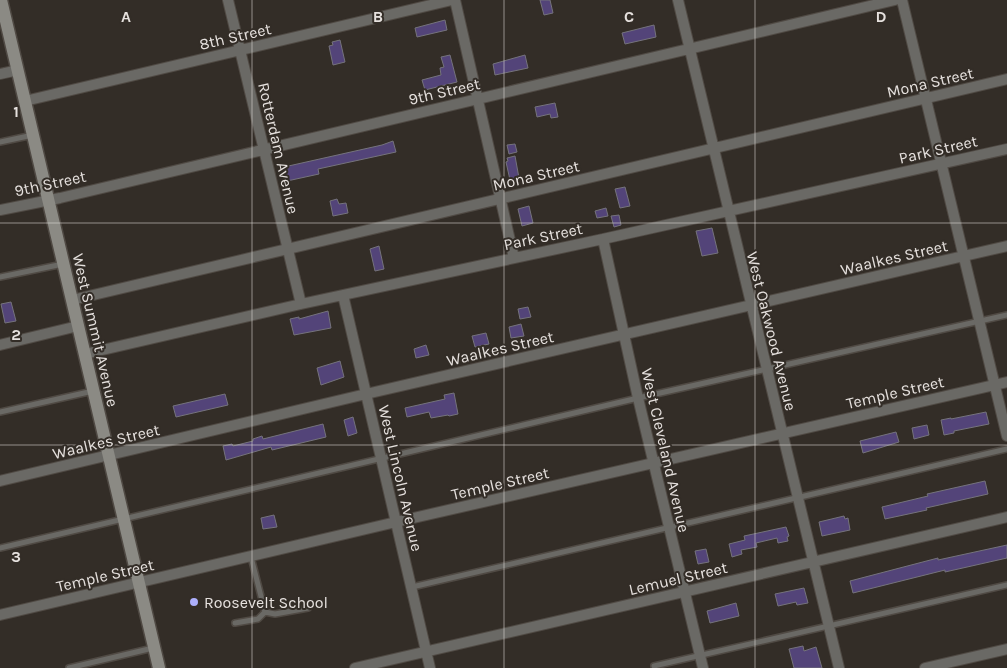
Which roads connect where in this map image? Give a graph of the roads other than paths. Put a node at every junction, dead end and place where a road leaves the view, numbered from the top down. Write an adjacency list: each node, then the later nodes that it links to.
1 (228, 0): 8 (street, Rotterdam Avenue)
2 (453, 0): 8 (street, 8th Street); 13 (street)
3 (678, 0): 7 (street, West Oakwood Avenue)
4 (895, 0): 7 (street, 9th Street)
5 (902, 0): 12 (street)
6 (2, 3): 9 (street, West Summit Avenue)
7 (689, 49): 13 (street, 9th Street); 17 (street, West Oakwood Avenue)
8 (240, 50): 14 (street, 8th Street); 19 (street, Rotterdam Avenue)
9 (18, 70): 10 (street); 14 (street, West Summit Avenue)
10 (0, 74)
11 (1007, 79): 12 (street, Mona Street)
12 (926, 98): 17 (street, Mona Street); 20 (street)
13 (478, 99): 19 (street, 9th Street); 22 (street)
14 (25, 101): 15 (street, West Summit Avenue)
15 (33, 134): 16 (lane); 21 (street, West Summit Avenue)
16 (0, 142)
17 (714, 149): 22 (street, Mona Street); 24 (street, West Oakwood Avenue)
18 (1007, 149): 20 (street, Park Street)
19 (264, 150): 21 (street, 9th Street); 27 (street, Rotterdam Avenue)
20 (941, 164): 24 (street, Park Street); 28 (street)
21 (48, 199): 23 (street, 9th Street); 30 (street, West Summit Avenue)
22 (501, 199): 27 (street, Mona Street); 29 (street)
23 (0, 210)
24 (728, 211): 25 (street, Park Street); 35 (street, West Oakwood Avenue)
25 (604, 239): 29 (street, Park Street); 39 (street, West Cleveland Avenue)
26 (1007, 246): 28 (street, Waalkes Street)
27 (288, 250): 33 (street, Mona Street); 34 (street, Rotterdam Avenue)
28 (963, 256): 35 (street, Waalkes Street); 37 (street)
29 (514, 258): 32 (street, Park Street)
30 (64, 264): 31 (lane); 33 (street, West Summit Avenue)
31 (0, 277)
32 (343, 295): 34 (street, Park Street); 46 (street, West Lincoln Avenue)
33 (72, 300): 38 (street, West Summit Avenue)
34 (301, 304): 41 (street, Park Street)
35 (750, 306): 39 (street, Waalkes Street); 42 (street, West Oakwood Avenue)
36 (1007, 315): 37 (lane)
37 (979, 321): 42 (lane); 44 (street)
38 (78, 326): 40 (street); 41 (street, West Summit Avenue)
39 (623, 334): 46 (street, Waalkes Street); 47 (street, West Cleveland Avenue)
40 (0, 345)
41 (85, 354): 45 (street, West Summit Avenue)
42 (766, 369): 47 (lane); 49 (street, West Oakwood Avenue)
43 (1007, 382): 44 (street, Temple Street)
44 (994, 384): 49 (street, Temple Street); 50 (street)
45 (94, 391): 48 (lane); 52 (street, West Summit Avenue)
46 (366, 394): 52 (street, Waalkes Street); 53 (street, West Lincoln Avenue)
47 (638, 398): 53 (lane); 54 (street, West Cleveland Avenue)
48 (0, 412)
49 (782, 434): 54 (street, Temple Street); 56 (street, West Oakwood Avenue)
50 (1007, 436)
51 (1007, 449): 56 (lane)
52 (109, 455): 55 (street, Waalkes Street); 58 (street, West Summit Avenue)
53 (381, 458): 58 (lane); 59 (street, West Lincoln Avenue)
54 (653, 463): 59 (street, Temple Street); 60 (street, West Cleveland Avenue)
55 (0, 481)
56 (797, 498): 60 (lane); 63 (street, West Oakwood Avenue)
57 (1007, 517): 63 (street, Lemuel Street)
58 (124, 519): 61 (lane); 64 (street, West Summit Avenue)
59 (396, 522): 62 (street, Temple Street); 66 (street, West Lincoln Avenue)
60 (669, 528): 66 (lane); 67 (street, West Cleveland Avenue)
61 (0, 548)
62 (250, 556): 64 (street, Temple Street); 69 (lane)
63 (812, 562): 67 (street, Lemuel Street); 72 (street, West Oakwood Avenue)
64 (138, 583): 70 (street, Temple Street); 73 (street, West Summit Avenue)
65 (1007, 585): 72 (lane)
66 (411, 587): 75 (street, West Lincoln Avenue)
67 (684, 592): 75 (street, Lemuel Street); 76 (street, West Cleveland Avenue)
68 (308, 608): 69 (lane)
69 (265, 612): 71 (lane)
70 (0, 615)
71 (235, 623)
72 (828, 627): 76 (lane); 83 (street, West Oakwood Avenue)
73 (154, 648): 78 (lane); 79 (street, West Summit Avenue)
74 (1007, 649): 84 (street)
75 (426, 652): 80 (street, Lemuel Street); 81 (street, West Lincoln Avenue)
76 (700, 655): 77 (lane); 82 (street, West Cleveland Avenue)
77 (654, 666)
78 (69, 668)
79 (158, 668)
80 (355, 668)
81 (430, 668)
82 (703, 668)
83 (839, 668)
84 (925, 668)

